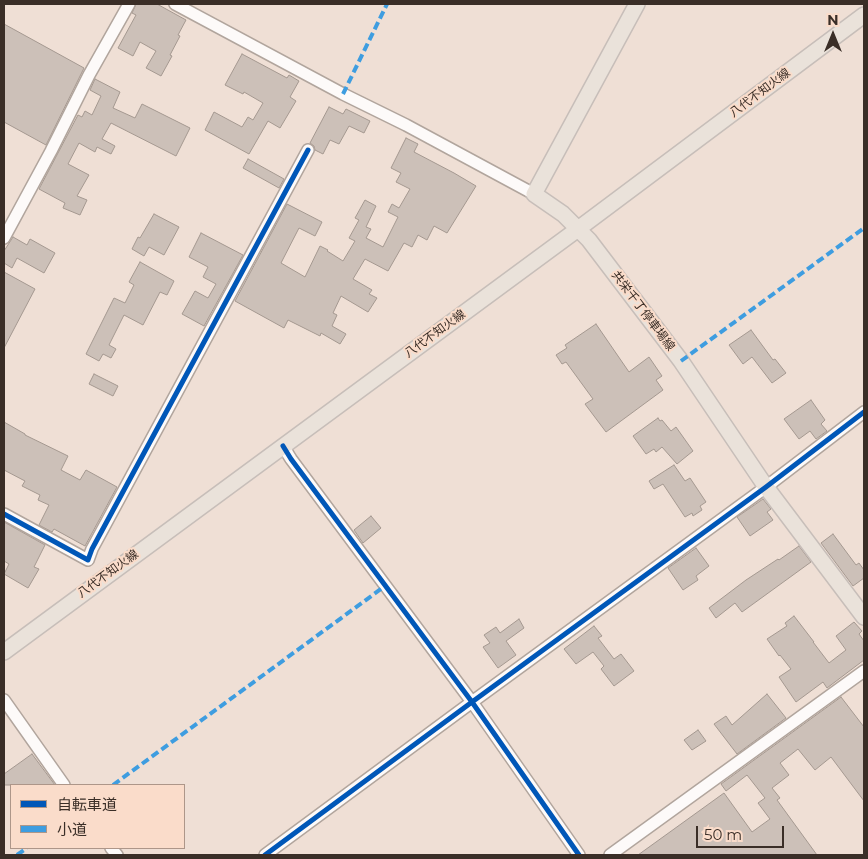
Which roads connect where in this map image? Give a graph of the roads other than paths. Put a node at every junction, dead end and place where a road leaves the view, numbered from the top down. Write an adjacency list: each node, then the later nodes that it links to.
1 (130, 4): 8 (street)
2 (175, 4): 6 (street)
3 (637, 4): 6 (main road)
4 (864, 16): 7 (main road, 八代不知火線)
5 (308, 150): 12 (street)
6 (534, 194): 7 (main road, 共栄千丁停車場線)
7 (578, 229): 10 (main road, 八代不知火線); 11 (main road, 共栄千丁停車場線)
8 (4, 238)
9 (864, 412): 11 (street)
10 (283, 446): 14 (main road, 八代不知火線); 17 (street)
11 (766, 487): 13 (main road, 共栄千丁停車場線); 17 (street)
12 (4, 514)
13 (864, 616)
14 (4, 652)
15 (864, 671): 21 (street)
16 (4, 700): 18 (street)
17 (472, 702): 19 (street); 20 (street)
18 (63, 784)
19 (265, 855)
20 (579, 855)
21 (610, 855)

